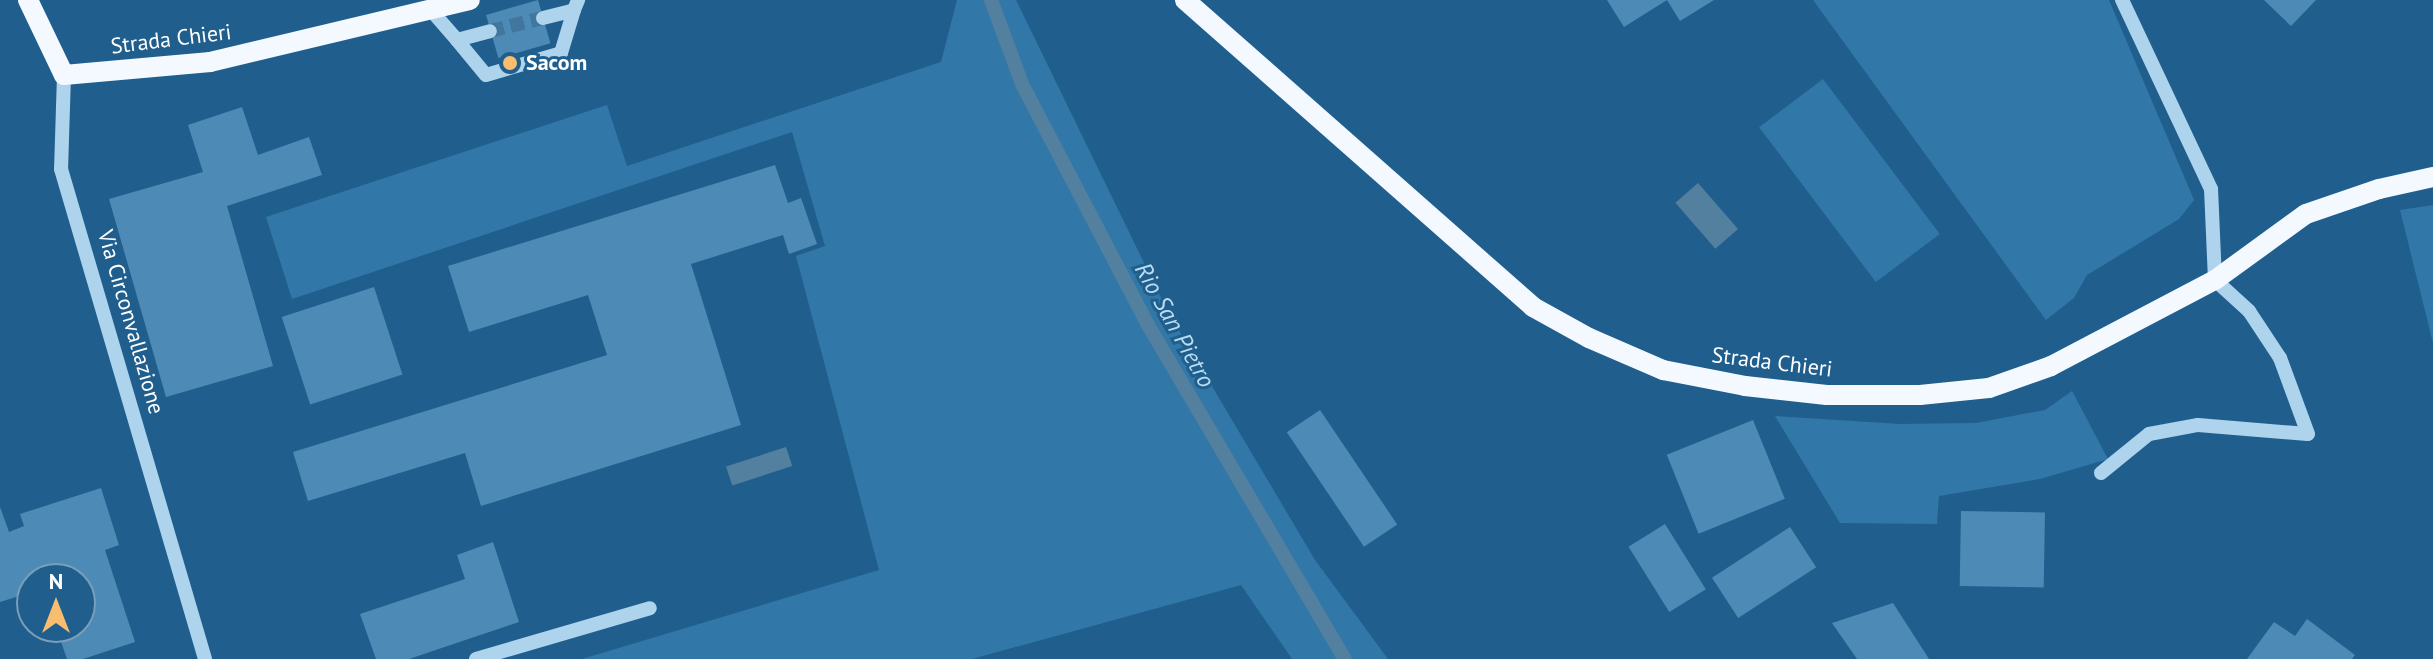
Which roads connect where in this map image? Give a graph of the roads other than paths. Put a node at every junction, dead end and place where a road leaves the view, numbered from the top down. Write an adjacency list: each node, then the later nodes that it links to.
1 (28, 0): 10 (main road, Via Circonvallazione)
2 (470, 0): 6 (main road, Strada Chieri)
3 (1185, 0): 12 (main road, Strada Chieri)
4 (2122, 0): 12 (street)
5 (576, 5): 7 (street); 9 (street)
6 (430, 9): 9 (street); 10 (main road, Strada Chieri)
7 (543, 18)
8 (490, 31): 9 (street)
9 (457, 40)
10 (64, 75): 15 (street, Via Circonvallazione)
11 (2433, 177): 12 (main road, Strada Chieri)
12 (2215, 280): 13 (street)
13 (2101, 473)
14 (650, 608): 16 (street)
15 (205, 659)
16 (476, 659)

